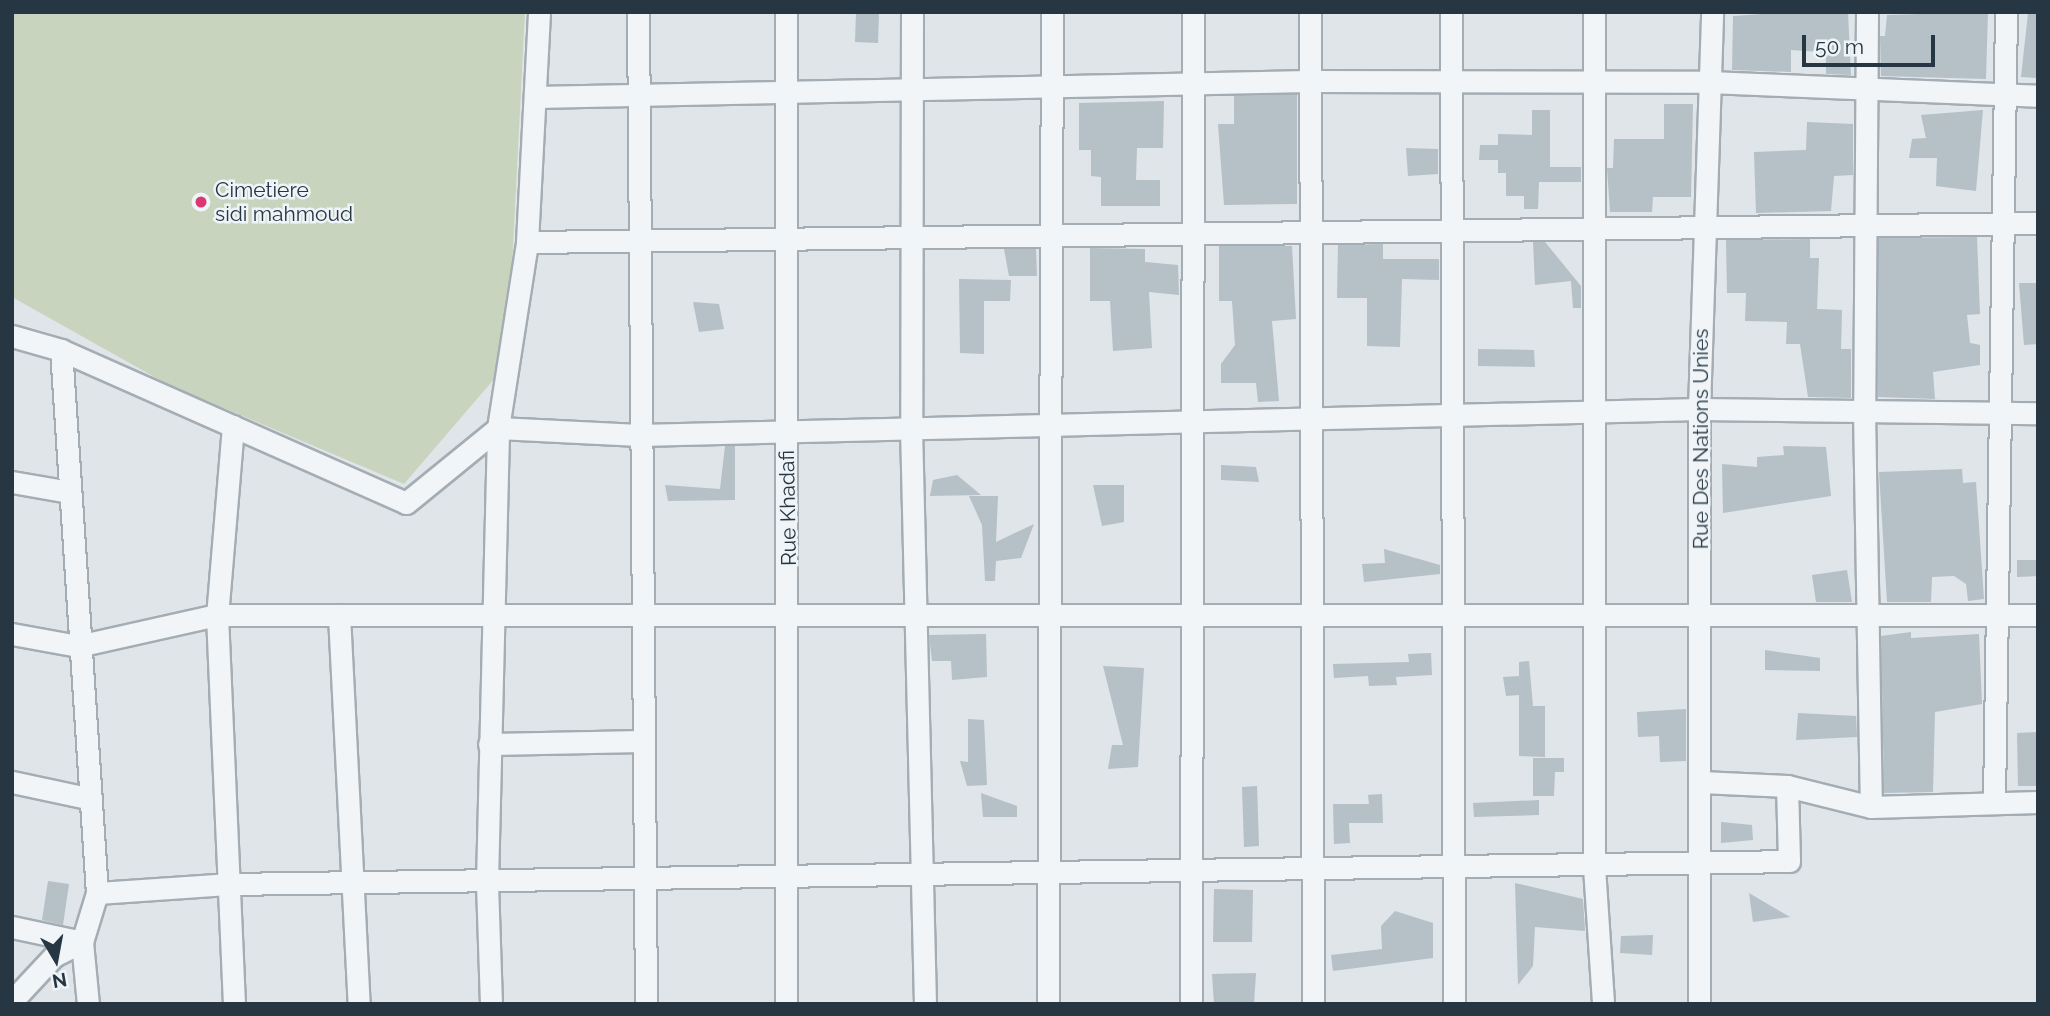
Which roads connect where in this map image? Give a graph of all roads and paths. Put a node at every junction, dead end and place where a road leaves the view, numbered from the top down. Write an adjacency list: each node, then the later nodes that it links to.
1 (539, 12): 25 (street)
2 (638, 12): 21 (street)
3 (786, 12): 22 (street, Rue Khadafi)
4 (912, 12): 20 (street)
5 (1052, 12): 18 (street)
6 (1193, 12): 17 (street)
7 (1310, 12): 13 (street)
8 (1451, 12): 14 (street)
9 (1594, 12): 15 (street)
10 (1712, 12): 16 (street, Rue Des Nations Unies)
11 (1867, 12): 19 (street)
12 (2006, 12): 23 (street)
13 (1309, 81): 14 (street); 17 (street); 32 (street)
14 (1451, 81): 15 (street); 31 (street)
15 (1594, 82): 16 (street); 30 (street)
16 (1709, 82): 19 (street); 29 (street, Rue Des Nations Unies)
17 (1194, 84): 18 (street); 33 (street)
18 (1051, 89): 20 (street); 34 (street)
19 (1865, 89): 23 (street); 28 (street)
20 (911, 90): 22 (street); 36 (street)
21 (640, 91): 22 (street); 25 (street); 37 (street)
22 (788, 91): 35 (street, Rue Khadafi)
23 (2005, 95): 24 (street); 26 (street)
24 (2038, 96)
25 (535, 97): 38 (street)
26 (2002, 222): 27 (street); 28 (street); 44 (street)
27 (2038, 223)
28 (1866, 224): 29 (street); 42 (street)
29 (1703, 226): 30 (street); 41 (street, Rue Des Nations Unies)
30 (1594, 228): 31 (street); 43 (street)
31 (1453, 230): 32 (street); 46 (street)
32 (1309, 232): 33 (street); 47 (street)
33 (1194, 233): 34 (street); 48 (street)
34 (1050, 235): 36 (street); 49 (street)
35 (785, 236): 36 (street); 37 (street); 53 (street, Rue Khadafi)
36 (911, 237): 51 (street)
37 (639, 241): 38 (street); 54 (street)
38 (527, 242): 52 (street)
39 (12, 336): 40 (street)
40 (61, 350): 50 (street); 56 (street)
41 (1699, 409): 42 (street); 43 (street); 68 (street, Rue Des Nations Unies)
42 (1864, 411): 44 (street); 69 (street)
43 (1594, 412): 46 (street); 67 (street)
44 (1999, 413): 45 (street); 70 (street)
45 (2038, 413)
46 (1455, 415): 47 (street); 66 (street)
47 (1309, 418): 48 (street); 65 (street)
48 (1196, 420): 49 (street); 64 (street)
49 (1049, 424): 51 (street); 63 (street)
50 (233, 426): 52 (street); 57 (street)
51 (911, 427): 53 (street); 62 (street)
52 (498, 428): 54 (street); 59 (street)
53 (788, 430): 54 (street); 61 (street, Rue Khadafi)
54 (639, 435): 60 (street)
55 (12, 482): 56 (street)
56 (70, 492): 73 (street)
57 (218, 615): 58 (street); 73 (street); 94 (street)
58 (339, 615): 59 (street); 93 (street)
59 (492, 615): 60 (street); 75 (street)
60 (642, 615): 61 (street); 74 (street)
61 (790, 615): 62 (street); 90 (street, Rue Khadafi)
62 (917, 615): 63 (street); 89 (street)
63 (1052, 615): 64 (street); 88 (street)
64 (1194, 615): 65 (street); 87 (street)
65 (1312, 615): 66 (street); 86 (street)
66 (1456, 615): 67 (street); 85 (street)
67 (1597, 615): 68 (street); 84 (street)
68 (1702, 615): 69 (street); 77 (street, Rue Des Nations Unies)
69 (1867, 615): 70 (street); 82 (street)
70 (1992, 615): 71 (street); 80 (street)
71 (2038, 615)
72 (12, 634): 73 (street)
73 (78, 646): 79 (street)
74 (643, 741): 75 (street); 91 (street)
75 (489, 744): 92 (street)
76 (12, 782): 79 (street)
77 (1701, 782): 78 (street); 83 (street, Rue Des Nations Unies)
78 (1787, 786): 82 (street); 83 (street)
79 (87, 798): 95 (street)
80 (1994, 802): 81 (street); 82 (street)
81 (2038, 802)
82 (1871, 807)
83 (1701, 865): 84 (street); 111 (street, Rue Des Nations Unies)
84 (1594, 867): 85 (street); 110 (street)
85 (1453, 869): 86 (street); 109 (street)
86 (1313, 871): 87 (street); 108 (street)
87 (1192, 872): 88 (street); 107 (street)
88 (1049, 873): 89 (street); 106 (street)
89 (922, 876): 90 (street); 105 (street)
90 (785, 877): 91 (street); 104 (street, Rue Khadafi)
91 (645, 880): 92 (street); 103 (street)
92 (487, 882): 93 (street); 102 (street)
93 (350, 883): 94 (street); 101 (street)
94 (228, 884): 95 (street); 100 (street)
95 (97, 893): 97 (street)
96 (12, 928): 97 (street)
97 (82, 942): 98 (street); 99 (street)
98 (12, 1001)
99 (88, 1004)
100 (234, 1004)
101 (359, 1004)
102 (491, 1004)
103 (646, 1004)
104 (786, 1004)
105 (925, 1004)
106 (1048, 1004)
107 (1191, 1004)
108 (1313, 1004)
109 (1454, 1004)
110 (1603, 1004)
111 (1699, 1004)

